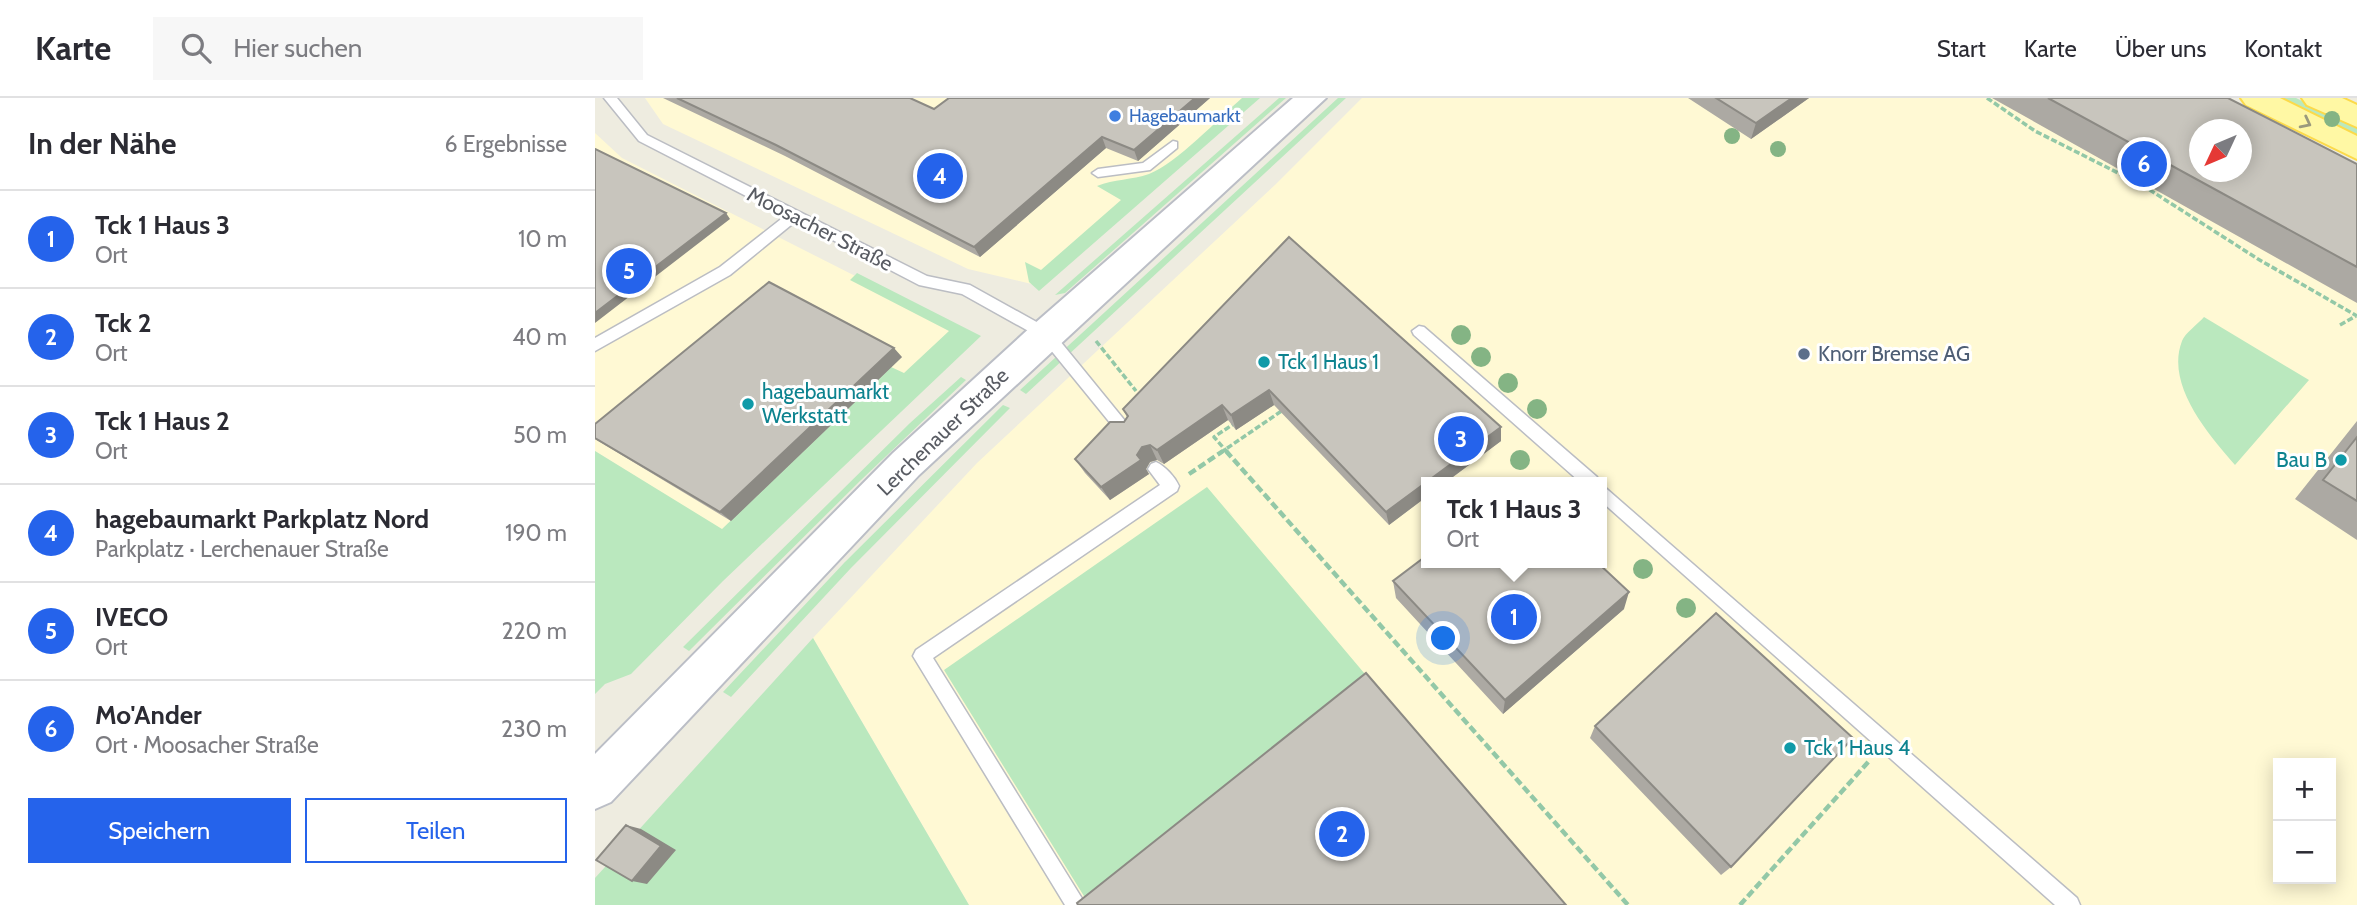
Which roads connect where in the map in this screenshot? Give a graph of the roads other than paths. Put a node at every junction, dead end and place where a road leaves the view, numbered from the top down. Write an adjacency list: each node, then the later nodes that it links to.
1 (610, 98): 9 (lane, Moosacher Straße)
2 (1311, 98): 11 (main road, Lerchenauer Straße)
3 (2256, 98): 7 (main road, one-way to 7)
4 (2318, 98): 5 (main road)
5 (2357, 117)
6 (1173, 145): 8 (lane)
7 (2357, 149)
8 (1098, 173)
9 (794, 216): 11 (lane, Moosacher Straße); 12 (lane)
10 (1419, 331): 15 (lane)
11 (1046, 334): 13 (lane); 17 (main road, Lerchenauer Straße)
12 (595, 345)
13 (1125, 431)
14 (1156, 469): 18 (lane)
15 (1585, 477)
16 (1607, 496): 19 (lane)
17 (595, 786)
18 (1076, 905)
19 (2070, 905)

